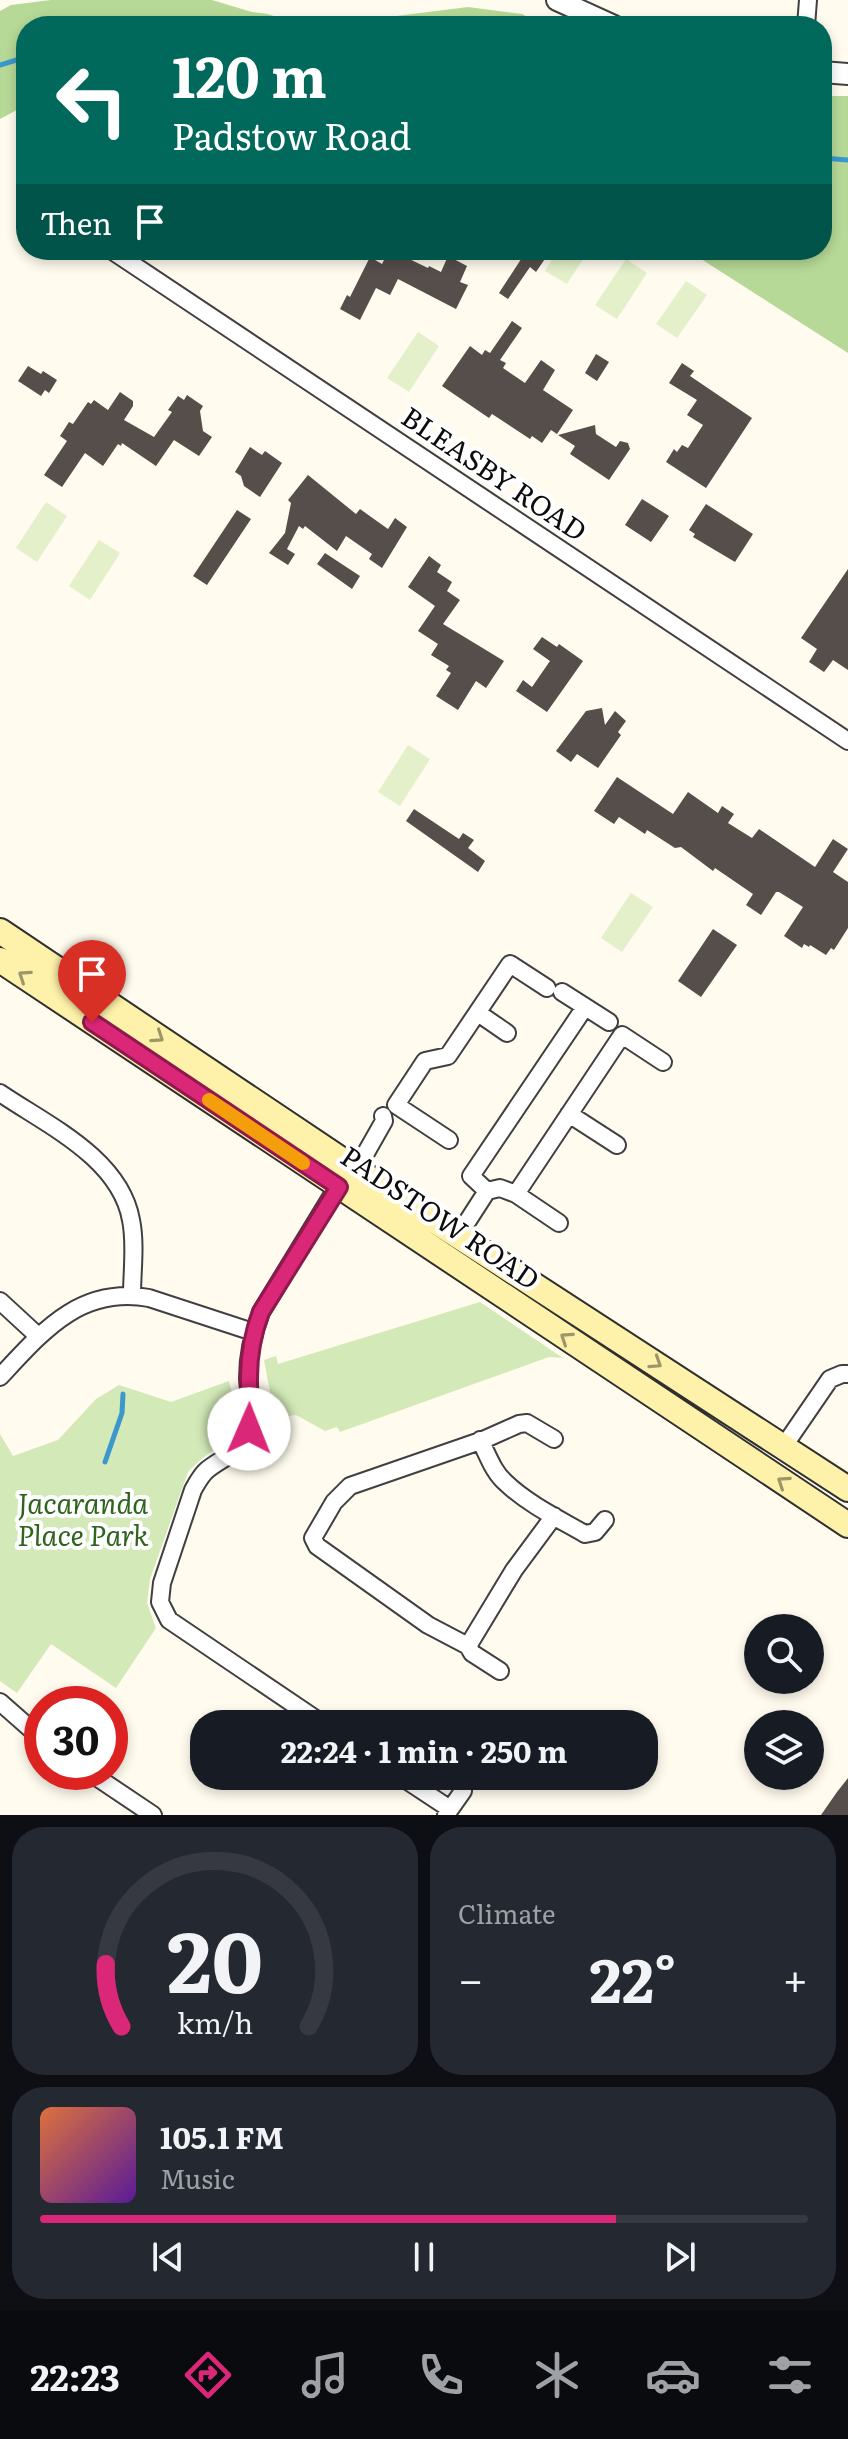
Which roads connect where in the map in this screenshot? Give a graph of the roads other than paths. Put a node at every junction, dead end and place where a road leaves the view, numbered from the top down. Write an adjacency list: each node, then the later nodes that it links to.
1 (557, 0): 2 (street)
2 (583, 5)
3 (126, 260): 4 (street, BLEASBY ROAD)
4 (848, 741)
5 (0, 931): 17 (main road, PADSTOW ROAD, one-way to 17)
6 (0, 960): 17 (main road, PADSTOW ROAD, one-way to 6)
7 (585, 1007): 8 (street); 9 (street); 18 (street)
8 (478, 1013): 10 (street); 15 (street)
9 (609, 1022)
10 (507, 1033)
11 (663, 1062): 13 (street)
12 (0, 1093): 22 (street)
13 (569, 1114): 16 (street); 19 (street)
14 (383, 1116): 17 (street)
15 (449, 1140)
16 (617, 1145)
17 (347, 1178): 21 (main road, PADSTOW ROAD); 24 (street); 34 (main road, PADSTOW ROAD, one-way to 17)
18 (487, 1191): 19 (street); 21 (street)
19 (516, 1194): 20 (street)
20 (559, 1223)
21 (458, 1236): 30 (main road, PADSTOW ROAD, one-way to 30)
22 (132, 1295): 24 (street); 25 (street)
23 (0, 1301): 25 (street)
24 (253, 1332): 38 (street)
25 (38, 1336): 27 (street)
26 (848, 1374): 30 (street)
27 (0, 1377)
28 (554, 1439): 29 (street)
29 (480, 1440): 32 (street); 35 (street)
30 (784, 1446): 31 (main road, PADSTOW ROAD)
31 (848, 1489)
32 (554, 1516): 33 (street); 35 (street)
33 (605, 1520)
34 (848, 1525)
35 (468, 1646): 36 (street)
36 (500, 1671)
37 (0, 1702): 39 (street)
38 (302, 1710)
39 (24, 1723)
40 (116, 1790): 44 (street)
41 (419, 1790): 43 (street)
42 (463, 1791): 43 (street)
43 (448, 1812)
44 (153, 1815)

